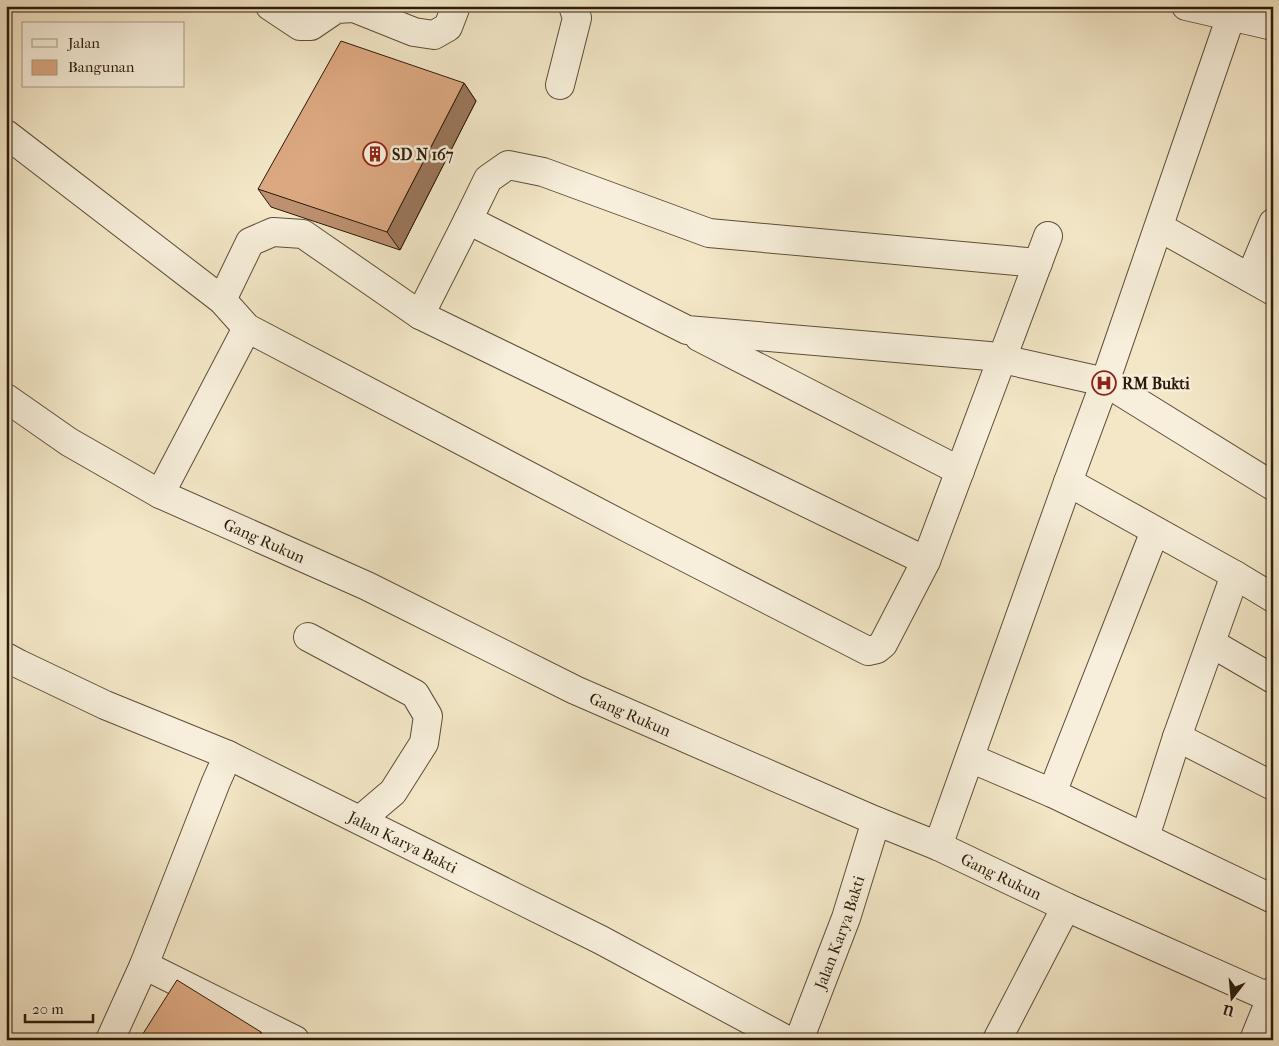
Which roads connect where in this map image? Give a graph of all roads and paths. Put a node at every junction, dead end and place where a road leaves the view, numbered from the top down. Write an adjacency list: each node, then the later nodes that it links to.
1 (270, 6): 2 (street)
2 (456, 6)
3 (573, 6): 6 (street)
4 (1207, 10): 5 (street); 10 (street)
5 (1273, 26)
6 (560, 85)
7 (6, 134): 14 (street)
8 (468, 220): 12 (street); 15 (street); 17 (street)
9 (1273, 223): 13 (street)
10 (1158, 227): 13 (street); 19 (street)
11 (1048, 236): 12 (street)
12 (1038, 263): 18 (street)
13 (1261, 284)
14 (222, 300): 15 (street); 16 (street)
15 (420, 315): 26 (street)
16 (247, 328): 24 (street); 26 (street)
17 (687, 330): 18 (street); 21 (street)
18 (1002, 359): 19 (street); 21 (street)
19 (1106, 382): 22 (street); 23 (street)
20 (6, 398): 24 (street, Gang Rukun)
21 (960, 472): 26 (street)
22 (1068, 482): 25 (street); 35 (street)
23 (1273, 486)
24 (160, 494): 39 (street, Gang Rukun)
25 (1155, 530): 27 (street); 37 (street)
26 (926, 561)
27 (1235, 575): 28 (street); 30 (street)
28 (1273, 598)
29 (308, 637): 38 (street)
30 (1211, 643): 32 (street); 33 (street)
31 (6, 657): 34 (street, Jalan Karya Bakti)
32 (1273, 679)
33 (1177, 737): 36 (street); 40 (street)
34 (228, 755): 38 (street, Jalan Karya Bakti); 44 (street)
35 (970, 758): 37 (street); 41 (street)
36 (1273, 786)
37 (1052, 793): 40 (street)
38 (360, 820): 48 (street, Jalan Karya Bakti)
39 (876, 821): 41 (street, Gang Rukun); 48 (street, Jalan Karya Bakti)
40 (1145, 837): 42 (street)
41 (938, 846): 43 (street, Gang Rukun)
42 (1273, 899)
43 (1066, 907): 45 (street, Gang Rukun); 49 (street)
44 (144, 965): 46 (street); 47 (street)
45 (1272, 996): 50 (street)
46 (110, 1040)
47 (295, 1040)
48 (793, 1040)
49 (997, 1040)
50 (1254, 1040)

